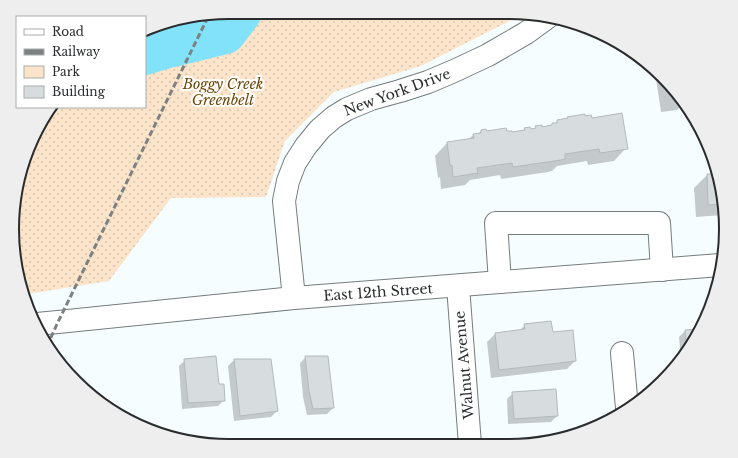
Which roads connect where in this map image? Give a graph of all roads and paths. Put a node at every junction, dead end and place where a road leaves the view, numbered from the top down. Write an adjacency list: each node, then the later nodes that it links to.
1 (541, 22): 6 (street, New York Drive)
2 (716, 265): 3 (street, East 12th Street)
3 (662, 270): 4 (street, East 12th Street); 4 (street)
4 (500, 282): 5 (street, East 12th Street)
5 (458, 286): 6 (street, East 12th Street); 10 (street, Walnut Avenue)
6 (294, 298): 7 (street, East 12th Street)
7 (42, 324)
8 (622, 353): 9 (street)
9 (627, 404)
10 (470, 439)

